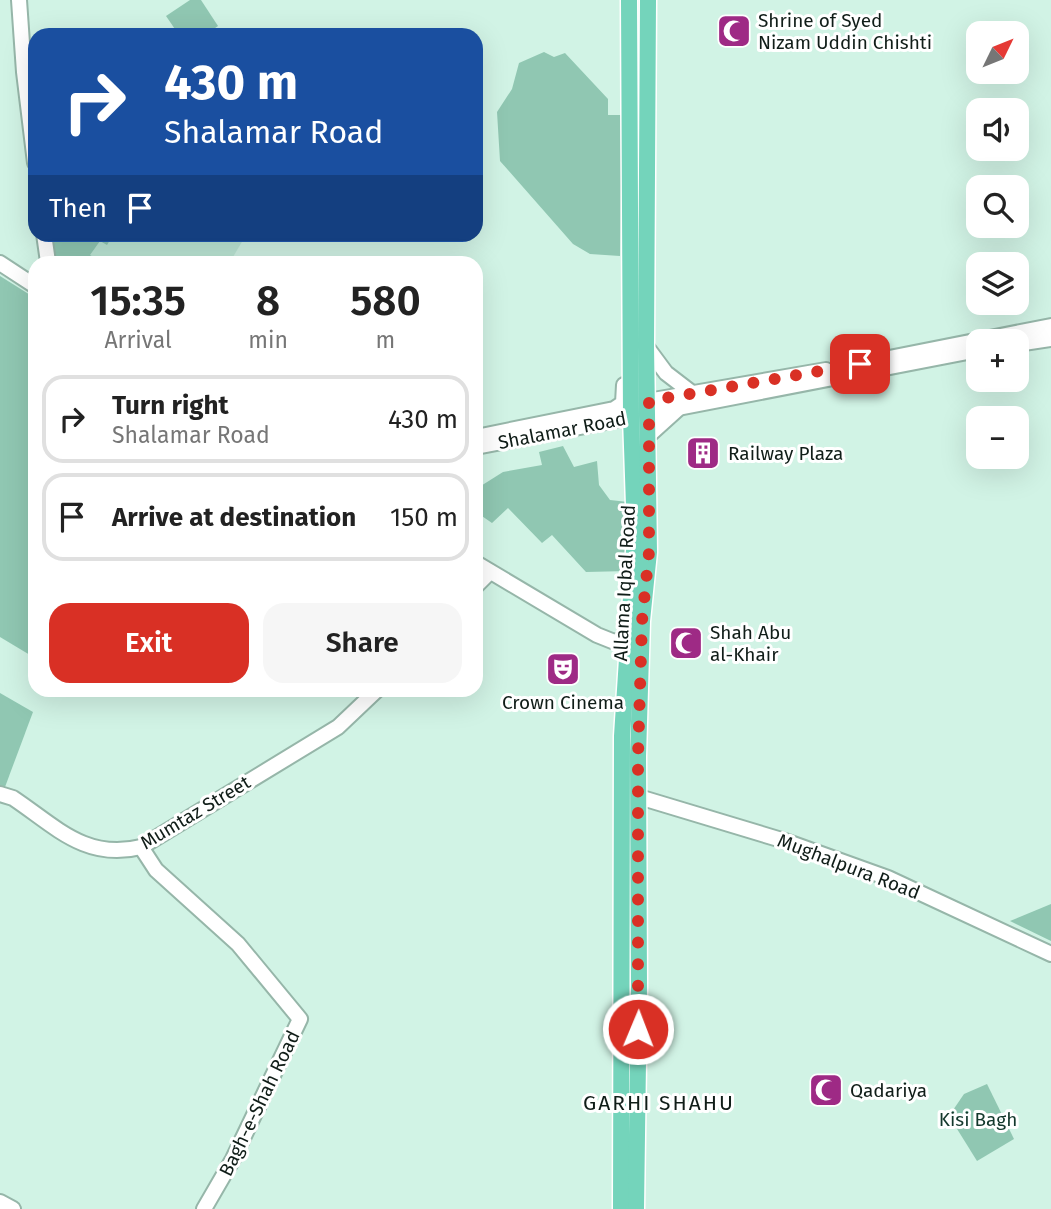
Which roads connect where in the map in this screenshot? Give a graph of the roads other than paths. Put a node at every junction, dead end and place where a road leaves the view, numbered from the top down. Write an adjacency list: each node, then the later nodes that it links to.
1 (19, 0): 4 (main road)
2 (629, 0): 6 (main road, Allama Iqbal Road)
3 (648, 0): 5 (main road, Allama Iqbal Road)
4 (28, 105)
5 (647, 242): 6 (main road); 14 (main road, Allama Iqbal Road)
6 (630, 244): 16 (main road, Allama Iqbal Road)
7 (0, 253): 9 (main road)
8 (0, 263): 10 (main road)
9 (28, 271)
10 (28, 281)
11 (1051, 326): 17 (main road, Shalamar Road)
12 (1051, 339): 13 (main road)
13 (1029, 342)
14 (646, 346): 17 (main road); 18 (main road, Allama Iqbal Road)
15 (966, 352): 19 (main road, Shalamar Road)
16 (631, 356): 20 (main road, Allama Iqbal Road); 21 (main road)
17 (692, 393): 18 (main road, Shalamar Road)
18 (649, 407): 19 (main road, Shalamar Road); 20 (main road, Shalamar Road); 22 (main road, Allama Iqbal Road)
19 (680, 407): 22 (main road)
20 (631, 410): 23 (main road, Shalamar Road); 27 (main road, Allama Iqbal Road)
21 (483, 436)
22 (648, 436): 27 (main road, Allama Iqbal Road)
23 (483, 445)
24 (483, 568): 25 (main road)
25 (490, 572): 26 (main road); 27 (main road)
26 (483, 579)
27 (634, 643): 30 (main road, Allama Iqbal Road); 33 (main road, Allama Iqbal Road)
28 (370, 697): 31 (main road, Mumtaz Street)
29 (0, 794): 31 (main road, Mumtaz Street)
30 (639, 797): 32 (main road, Mughalpura Road); 34 (main road, Allama Iqbal Road)
31 (141, 847): 37 (main road, Bagh-e-Shah Road)
32 (1051, 954)
33 (621, 1002): 34 (main road); 38 (main road, Allama Iqbal Road)
34 (639, 1002): 39 (main road, Allama Iqbal Road)
35 (0, 1202): 36 (main road)
36 (13, 1209)
37 (204, 1209)
38 (621, 1209)
39 (636, 1209)

